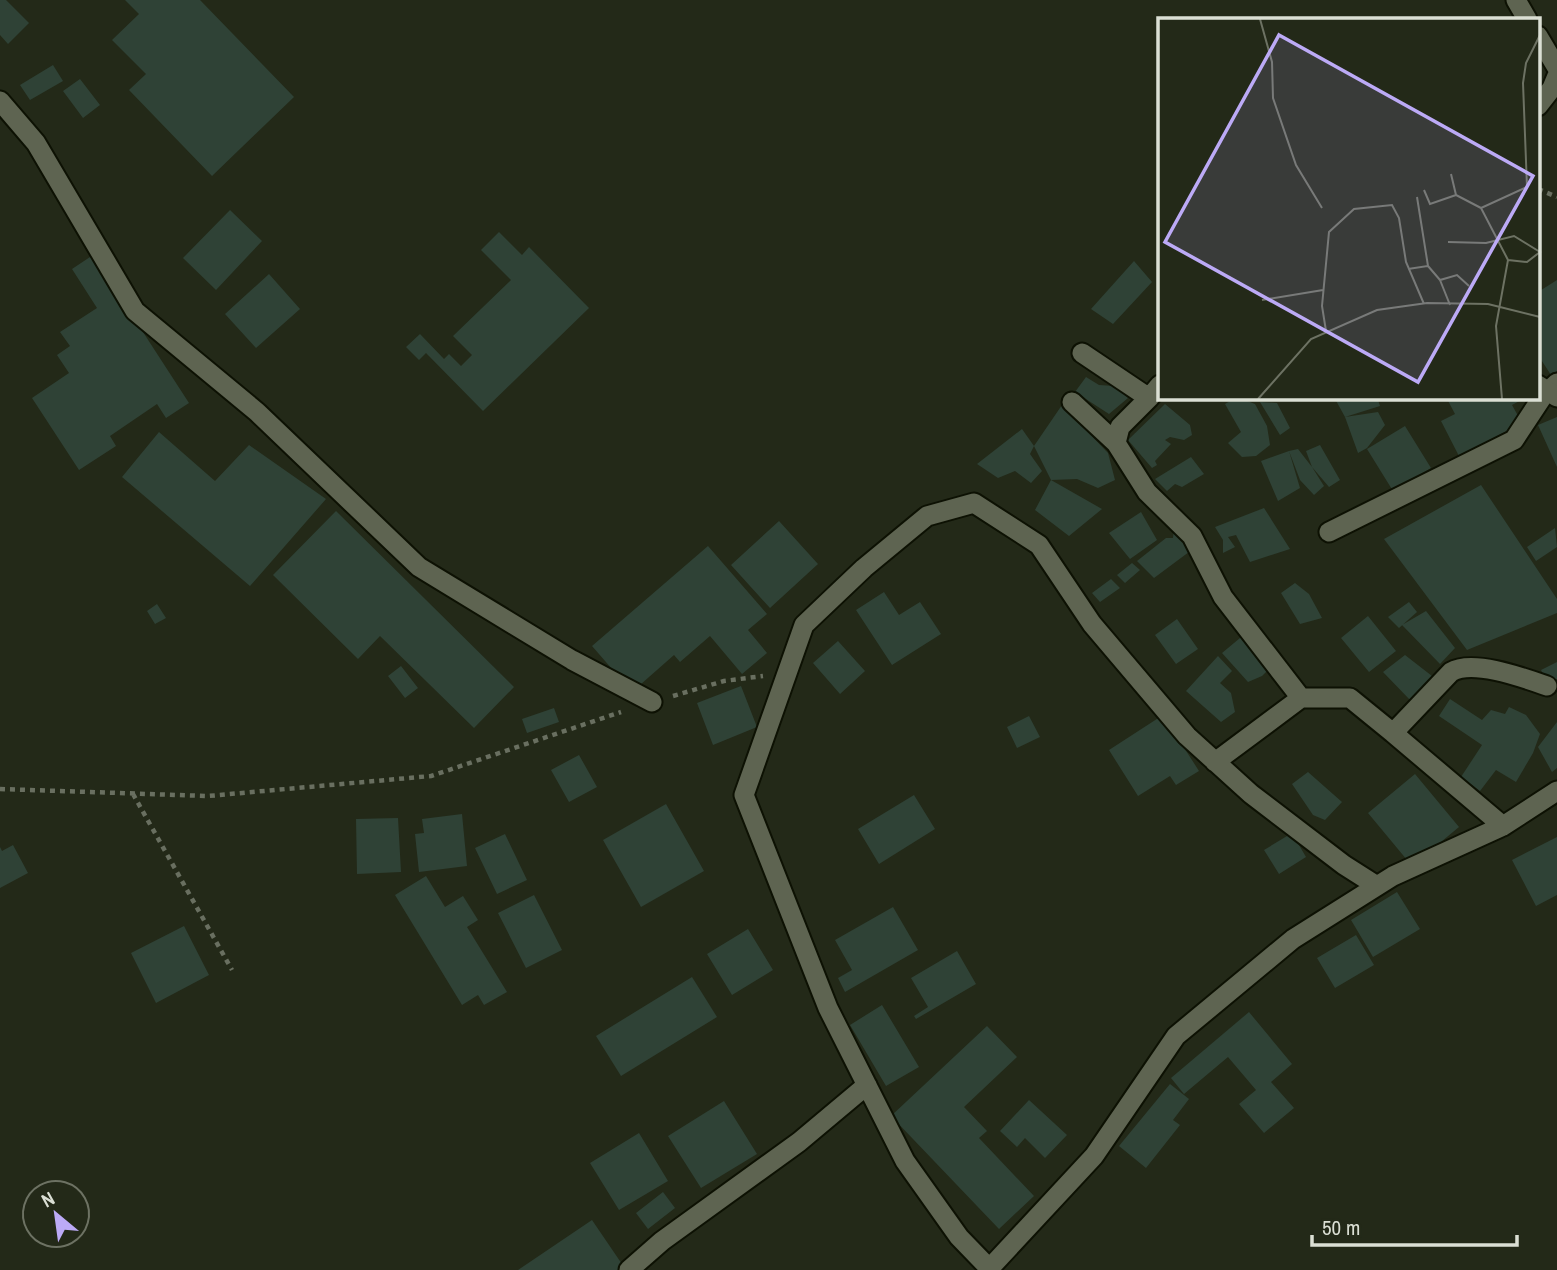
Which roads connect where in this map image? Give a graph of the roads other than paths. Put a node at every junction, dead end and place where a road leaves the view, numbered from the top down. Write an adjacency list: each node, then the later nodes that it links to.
1 (1516, 0): 2 (street)
2 (1526, 18)
3 (1540, 39): 4 (street)
4 (1557, 68)
5 (1557, 76): 7 (street)
6 (0, 102): 16 (street)
7 (1540, 103)
8 (1082, 353): 10 (street)
9 (1550, 389): 13 (street)
10 (1154, 391): 12 (street)
11 (1072, 402): 12 (street)
12 (1116, 443): 15 (street)
13 (1329, 532)
14 (1547, 686): 17 (street)
15 (1301, 698): 17 (street); 18 (street)
16 (652, 702)
17 (1393, 733): 20 (street)
18 (1215, 762): 21 (street); 22 (street)
19 (1557, 791): 20 (street)
20 (1503, 826): 21 (street)
21 (1377, 886): 23 (street)
22 (867, 1084): 23 (street); 24 (street)
23 (989, 1269)
24 (629, 1270)

